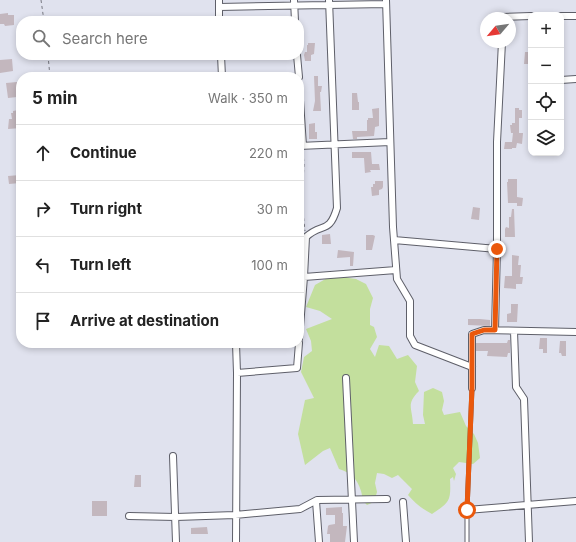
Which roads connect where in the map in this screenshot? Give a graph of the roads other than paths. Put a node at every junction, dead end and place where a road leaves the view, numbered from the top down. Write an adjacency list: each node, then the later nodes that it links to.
1 (294, 2): 2 (street); 4 (street); 6 (street)
2 (329, 2): 3 (street); 19 (street)
3 (386, 2): 18 (street)
4 (219, 3): 5 (street)
5 (220, 16)
6 (295, 16)
7 (528, 16): 10 (street)
8 (564, 16): 9 (street)
9 (576, 16)
10 (516, 17)
11 (502, 48): 22 (street)
12 (221, 60): 14 (street)
13 (297, 60): 15 (street)
14 (222, 72)
15 (298, 72)
16 (576, 79): 17 (street)
17 (564, 80)
18 (390, 142): 19 (street); 21 (street)
19 (334, 144): 20 (street); 24 (street)
20 (304, 146)
21 (394, 240): 22 (street); 23 (street)
22 (497, 249): 25 (street)
23 (396, 270): 24 (street); 30 (street)
24 (304, 277)
25 (495, 330): 26 (street); 30 (street)
26 (514, 331): 27 (street); 40 (street)
27 (576, 332)
28 (236, 348): 31 (street)
29 (299, 348): 31 (street)
30 (472, 367): 33 (street)
31 (237, 373): 42 (street)
32 (346, 378): 36 (street)
33 (472, 388): 41 (lane)
34 (173, 456): 44 (street)
35 (387, 499): 36 (street)
36 (352, 500): 37 (street); 48 (street)
37 (316, 501): 42 (street); 47 (street)
38 (576, 501): 40 (street)
39 (403, 502): 49 (street)
40 (528, 504): 41 (street); 51 (street)
41 (467, 510): 50 (lane)
42 (235, 515): 44 (street); 46 (street)
43 (128, 516): 44 (street)
44 (176, 517): 45 (street)
45 (176, 542)
46 (236, 542)
47 (319, 542)
48 (354, 542)
49 (406, 542)
50 (467, 542)
51 (529, 542)

